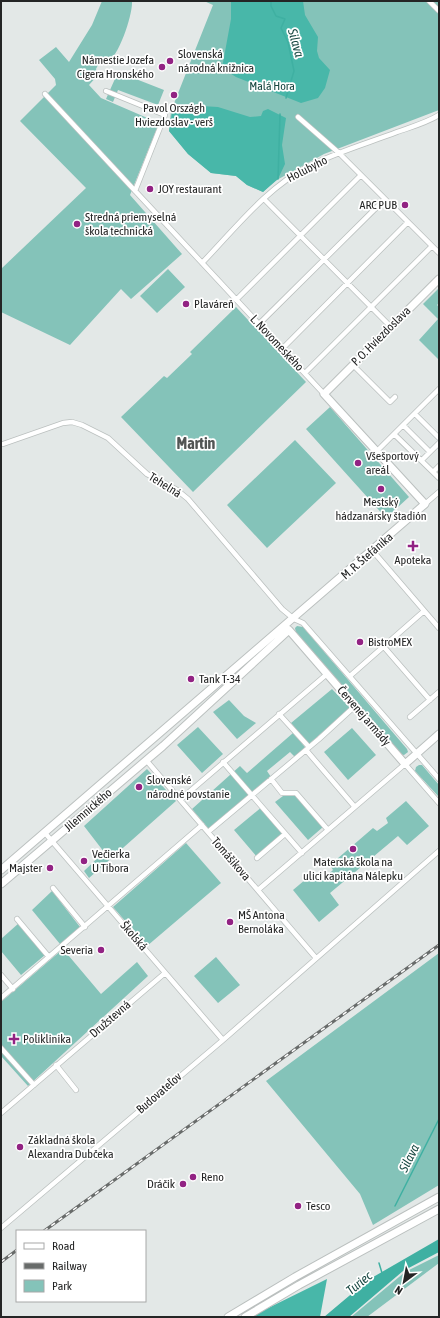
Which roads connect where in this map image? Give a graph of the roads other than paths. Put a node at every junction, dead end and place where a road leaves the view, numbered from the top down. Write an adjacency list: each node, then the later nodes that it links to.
1 (429, 1): 2 (street)
2 (439, 11)
3 (106, 91): 9 (street)
4 (45, 94): 9 (street, L. Novomeského)
5 (439, 115): 7 (street, Holubyho)
6 (298, 118): 7 (street)
7 (339, 153): 8 (street); 11 (street, Holubyho)
8 (361, 175): 10 (street); 13 (street)
9 (136, 191): 17 (street, L. Novomeského)
10 (385, 199): 12 (street); 16 (street)
11 (264, 200): 13 (street); 17 (street, Holubyho)
12 (408, 222): 14 (street); 19 (street)
13 (300, 236): 16 (street); 20 (street)
14 (432, 246): 15 (street); 21 (street)
15 (439, 253)
16 (324, 260): 19 (street); 22 (street)
17 (202, 263): 20 (street, L. Novomeského)
18 (439, 279): 23 (main road, P. O. Hviezdoslava)
19 (348, 284): 21 (street); 24 (street)
20 (236, 300): 22 (street, L. Novomeského)
21 (371, 308): 23 (street); 26 (street)
22 (259, 324): 24 (street, L. Novomeského)
23 (390, 327): 25 (main road, P. O. Hviezdoslava)
24 (282, 349): 26 (street, L. Novomeského)
25 (353, 364): 28 (main road, P. O. Hviezdoslava); 29 (street)
26 (305, 373): 28 (street, L. Novomeského)
27 (439, 389): 30 (street)
28 (324, 394): 36 (main road, L. Novomeského)
29 (395, 397)
30 (415, 414): 31 (street); 33 (street)
31 (403, 425): 32 (street); 37 (street)
32 (394, 434): 36 (street); 38 (street)
33 (439, 438)
34 (439, 443): 37 (street)
35 (3, 444): 47 (street, Tehelná)
36 (377, 451): 43 (main road, L. Novomeského)
37 (430, 452): 38 (street)
38 (422, 460): 40 (street)
39 (439, 466): 40 (street)
40 (433, 472): 41 (street)
41 (439, 478)
42 (439, 492): 43 (street, M. R. Štefánika)
43 (425, 504): 44 (main road, M. R. Štefánika)
44 (372, 550): 45 (street); 47 (main road, M. R. Štefánika)
45 (424, 611): 48 (street); 51 (street)
46 (439, 618): 48 (street)
47 (294, 619): 50 (main road); 53 (street, Červenej armády); 59 (main road, Jilemnického)
48 (434, 622): 49 (street)
49 (439, 628)
50 (289, 630): 52 (main road, Červenej armády); 61 (main road, Jilemnického)
51 (384, 647): 53 (street); 55 (street)
52 (327, 674): 56 (main road, Červenej armády); 57 (street)
53 (350, 676): 63 (street, Červenej armády)
54 (439, 692): 55 (street)
55 (430, 700): 58 (street)
56 (355, 706): 62 (street); 66 (main road, Červenej armády)
57 (279, 714): 62 (street); 65 (street)
58 (410, 717)
59 (167, 728): 61 (street); 76 (main road, Jilemnického)
60 (439, 734): 63 (main road)
61 (174, 736): 64 (main road, Jilemnického)
62 (307, 749): 67 (street); 72 (street)
63 (418, 753): 66 (main road); 68 (street, Červenej armády)
64 (146, 760): 70 (street, Tomášikova); 78 (main road, Jilemnického)
65 (223, 762): 69 (street); 70 (street)
66 (405, 764): 71 (street, Červenej armády); 72 (street)
67 (271, 779): 69 (street); 74 (street)
68 (439, 779)
69 (251, 796): 75 (street); 77 (street)
70 (181, 799): 73 (street, Tomášikova)
71 (439, 803)
72 (354, 806): 74 (street)
73 (202, 825): 75 (street, Tomášikova); 86 (street)
74 (328, 830): 80 (street)
75 (208, 832): 85 (street, Tomášikova)
76 (45, 833): 78 (street, Školská); 82 (main road, Jilemnického)
77 (285, 834): 80 (street); 81 (street)
78 (52, 841): 83 (main road, Jilemnického); 86 (street, Školská)
79 (439, 852): 90 (street, Budovateľov)
80 (302, 853): 85 (street)
81 (257, 858)
82 (1, 870)
83 (1, 884)
84 (53, 888): 88 (street)
85 (258, 890): 90 (street, Tomášikova)
86 (108, 907): 88 (street); 91 (street, Školská)
87 (17, 919): 89 (street)
88 (85, 928): 89 (street)
89 (49, 957): 93 (street)
90 (316, 958): 95 (street, Budovateľov)
91 (165, 972): 95 (street, Školská); 97 (street, Družstevná)
92 (1, 975): 93 (street)
93 (13, 989): 94 (street)
94 (1, 998)
95 (223, 1040): 103 (street, Budovateľov)
96 (1, 1048): 98 (street)
97 (56, 1066): 98 (street, Družstevná); 99 (street)
98 (34, 1085): 100 (street, Družstevná)
99 (76, 1090)
100 (1, 1113)
101 (439, 1198): 104 (main road)
102 (439, 1209): 105 (main road)
103 (1, 1228)
104 (228, 1317)
105 (245, 1317)

